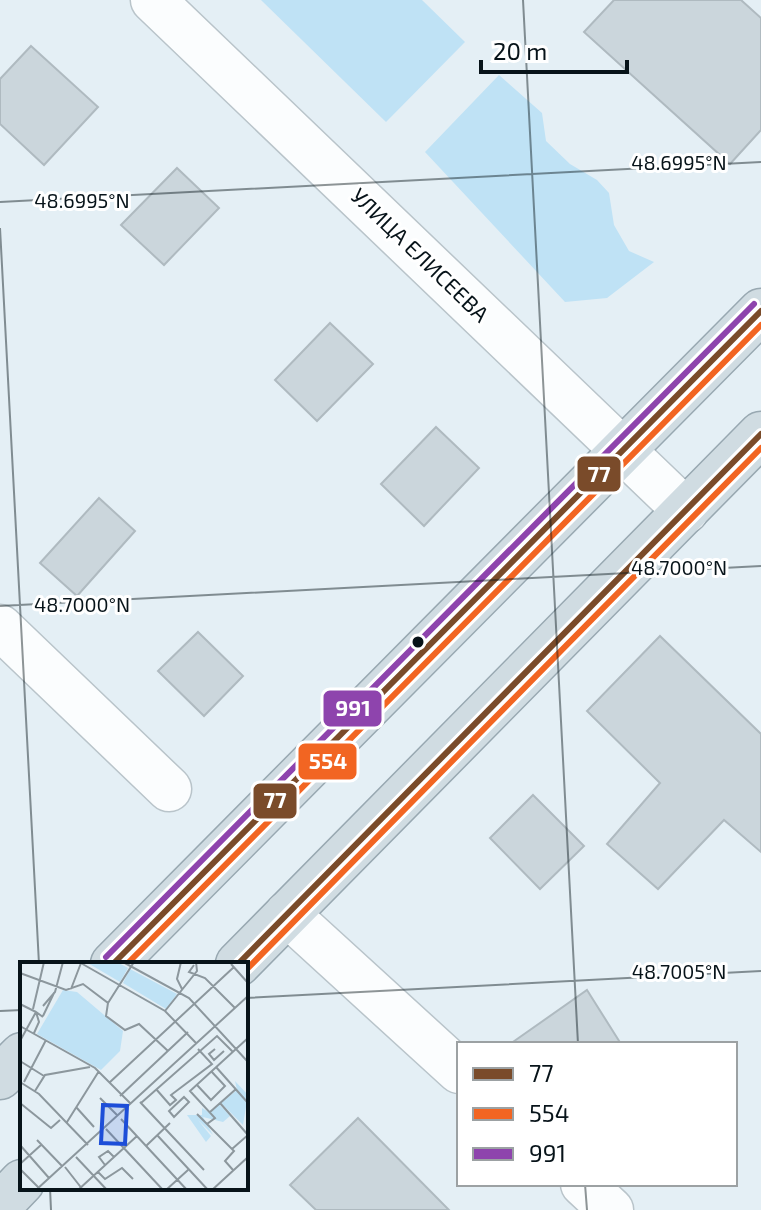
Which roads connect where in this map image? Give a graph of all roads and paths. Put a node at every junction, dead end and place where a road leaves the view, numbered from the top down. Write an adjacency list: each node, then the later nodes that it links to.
1 (153, 0): 4 (street, УЛИЦА ЕЛИСЕЕВА)
2 (761, 311): 4 (highway)
3 (761, 434): 5 (highway)
4 (625, 451): 5 (street, УЛИЦА ЕЛИСЕЕВА); 9 (highway)
5 (686, 511): 8 (highway)
6 (0, 627): 7 (street)
7 (169, 789)
8 (287, 914): 10 (highway); 12 (street)
9 (115, 962)
10 (240, 962)
11 (20, 1057): 13 (highway)
12 (457, 1069)
13 (0, 1077)
14 (20, 1184): 16 (highway)
15 (585, 1186): 17 (street)
16 (0, 1205)
17 (611, 1210)

